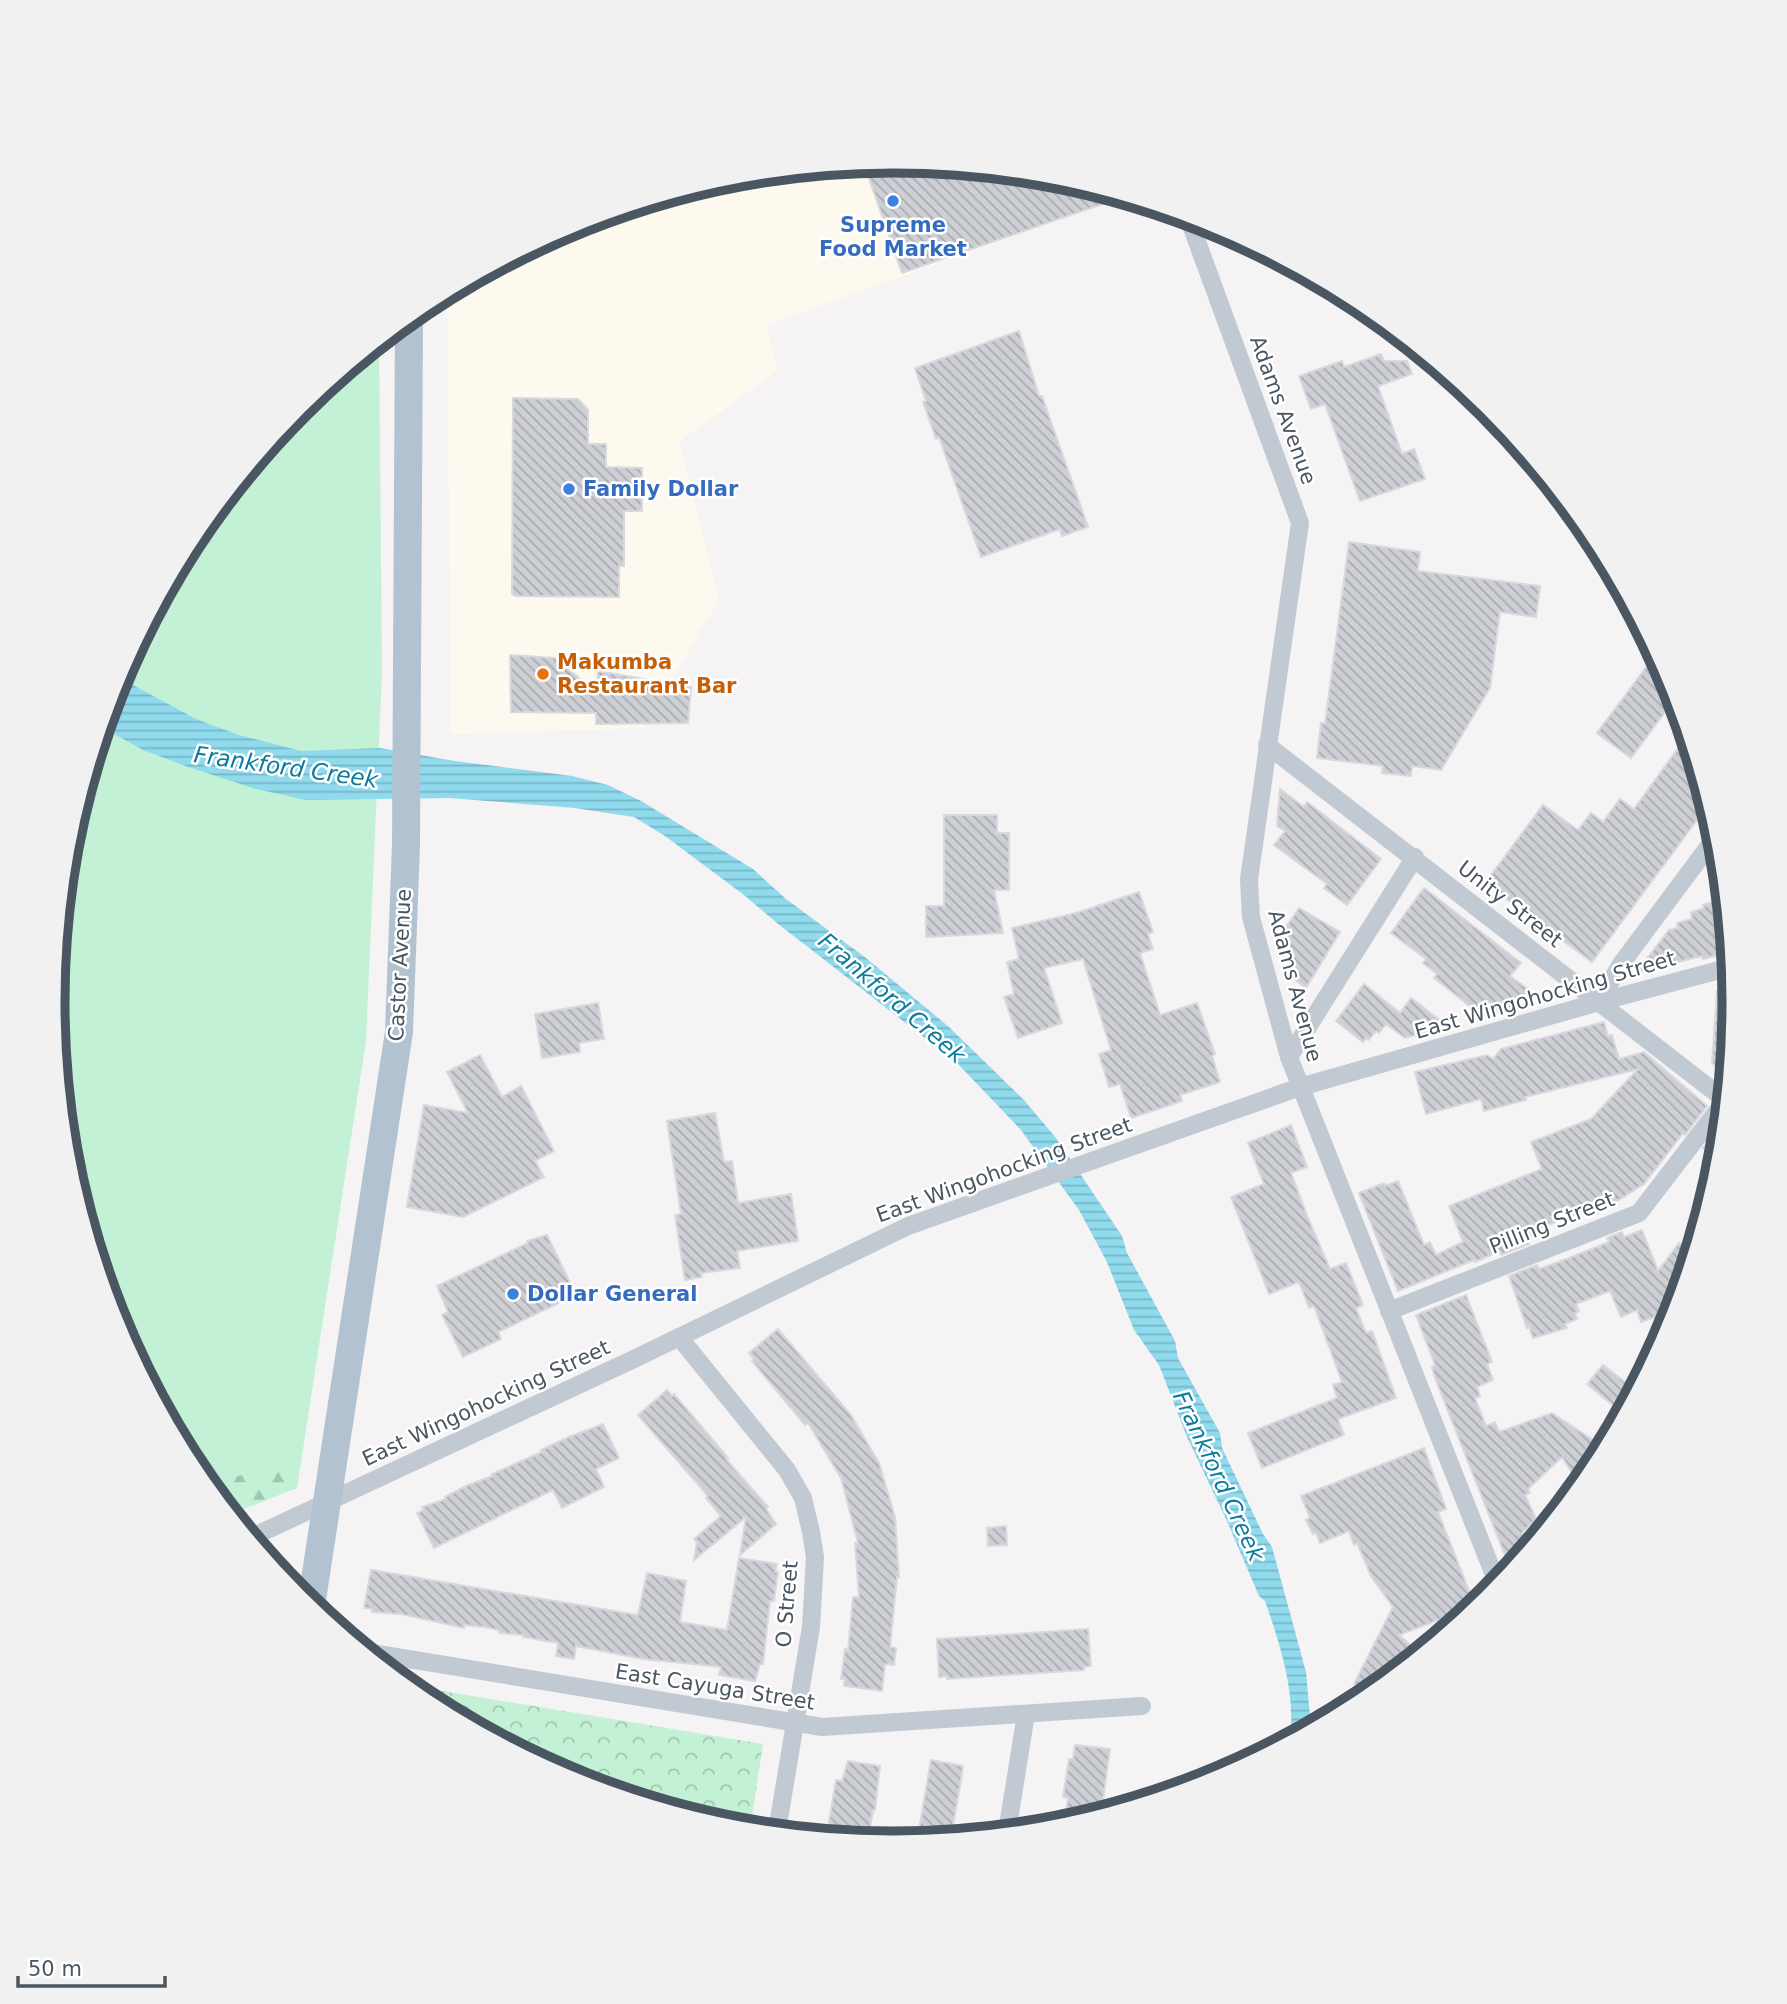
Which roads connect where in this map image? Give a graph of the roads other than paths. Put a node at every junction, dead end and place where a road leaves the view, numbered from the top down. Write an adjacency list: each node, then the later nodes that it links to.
1 (1192, 229): 3 (street, Adams Avenue)
2 (409, 331): 14 (main road, Castor Avenue)
3 (1267, 745): 5 (street, Unity Street); 8 (street, Adams Avenue)
4 (1707, 848): 7 (street)
5 (1415, 858): 7 (street, Unity Street); 8 (street)
6 (1721, 970): 7 (street, East Wingohocking Street)
7 (1599, 1002): 9 (street, East Wingohocking Street); 10 (street, Unity Street)
8 (1289, 1057): 9 (street, Adams Avenue)
9 (1300, 1087): 12 (street, Adams Avenue); 13 (street, East Wingohocking Street)
10 (1717, 1093)
11 (1714, 1114): 12 (street, Pilling Street)
12 (1389, 1311): 16 (street, Adams Avenue)
13 (679, 1337): 14 (street, East Wingohocking Street); 21 (street, O Street)
14 (327, 1502): 15 (street, East Wingohocking Street); 17 (main road, Castor Avenue)
15 (258, 1534)
16 (1493, 1574)
17 (313, 1593)
18 (384, 1655): 21 (street, East Cayuga Street)
19 (1142, 1706): 20 (street, East Cayuga Street)
20 (1026, 1714): 21 (street, East Cayuga Street); 23 (street)
21 (795, 1724): 22 (street, O Street)
22 (779, 1823)
23 (1008, 1823)

